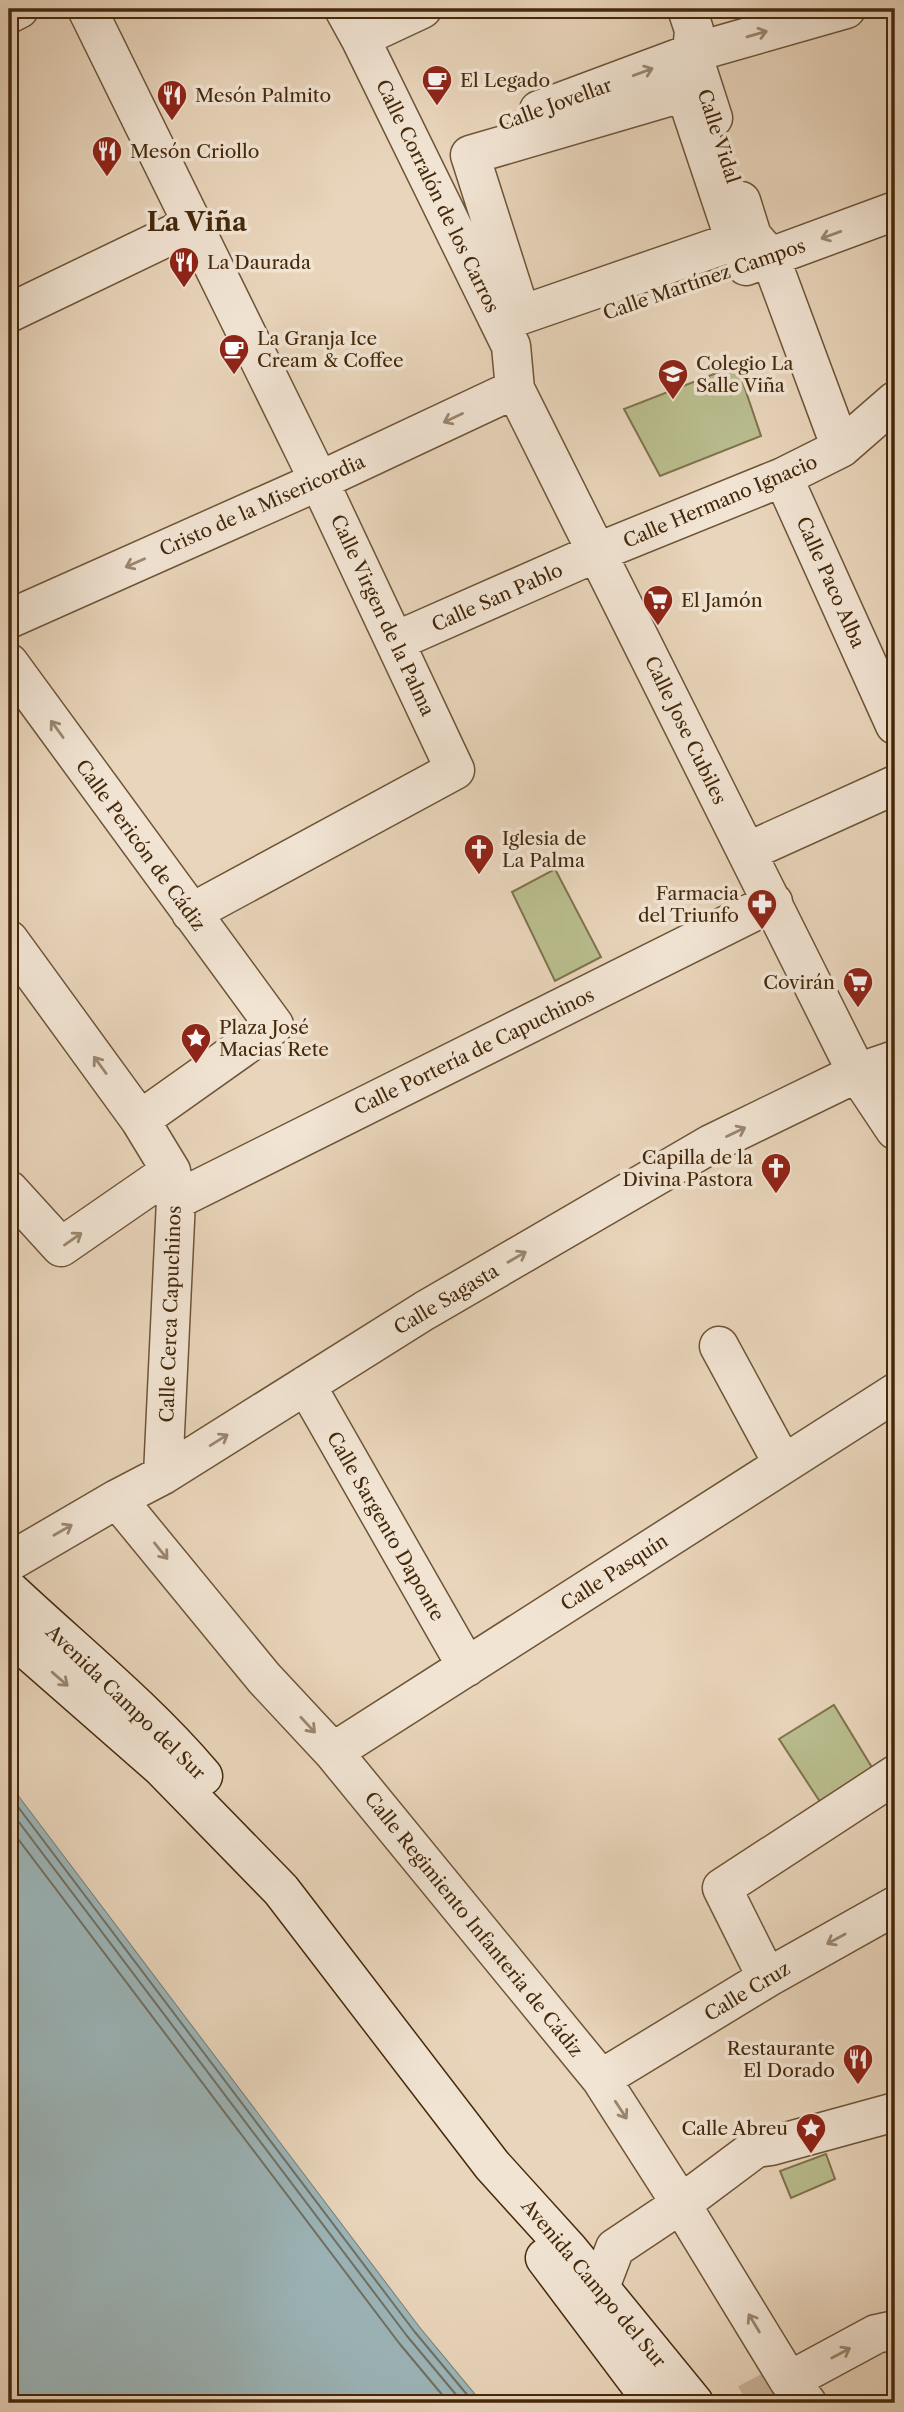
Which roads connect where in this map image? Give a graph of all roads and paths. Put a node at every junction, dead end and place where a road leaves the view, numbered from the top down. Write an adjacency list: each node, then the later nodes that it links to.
1 (19, 9): 6 (street)
2 (86, 9): 12 (street, Calle Virgen de la Palma)
3 (422, 9): 7 (street)
4 (687, 9): 8 (street, Calle Vidal)
5 (846, 9): 8 (street, Calle Jovellar, one-way to 5)
6 (9, 14)
7 (352, 23): 9 (street, Calle Corralón de los Carros)
8 (692, 54): 9 (street, Calle Jovellar, one-way to 8); 13 (street, Calle Vidal)
9 (418, 155): 15 (street, Calle Corralón de los Carros)
10 (470, 155): 10 (street)
11 (895, 211): 13 (street, Calle Martínez Campos, one-way to 13)
12 (194, 224): 14 (street); 20 (street, Calle Virgen de la Palma)
13 (770, 257): 15 (street, Calle Martínez Campos); 18 (street, Calle Vidal)
14 (9, 313)
15 (511, 346): 16 (street, Calle Corralón de los Carros)
16 (515, 389): 20 (street, Cristo de la Misericordia, one-way to 20); 21 (street, Calle Jose Cubiles)
17 (895, 401): 18 (street, Calle Hermano Ignacio)
18 (841, 448): 19 (street, Calle Hermano Ignacio)
19 (783, 478): 21 (street, Calle Hermano Ignacio); 25 (street, Calle Paco Alba)
20 (319, 481): 22 (street, Cristo de la Misericordia, one-way to 22); 23 (street, Calle Virgen de la Palma)
21 (598, 552): 23 (street, Calle San Pablo); 27 (street, Calle Jose Cubiles)
22 (9, 619)
23 (396, 641): 29 (street, Calle Virgen de la Palma)
24 (9, 663): 29 (street, Calle Pericón de Cádiz, one-way to 24)
25 (895, 725)
26 (895, 785): 27 (street)
27 (747, 852): 28 (street, Calle Jose Cubiles)
28 (773, 902): 32 (street, Calle Jose Cubiles); 35 (street, Calle Portería de Capuchinos)
29 (191, 913): 33 (street, Calle Pericón de Cádiz)
30 (9, 940): 33 (street, one-way to 30)
31 (895, 1060): 32 (street, Calle Sagasta)
32 (857, 1073): 34 (street, Calle Jose Cubiles); 38 (street, Calle Sagasta, one-way to 32)
33 (140, 1120): 35 (street)
34 (895, 1130)
35 (173, 1186): 36 (street, Calle Portería de Capuchinos, one-way to 35); 41 (street, Calle Cerca Capuchinos)
36 (9, 1190)
37 (719, 1346): 40 (street)
38 (306, 1385): 41 (street, Calle Sagasta, one-way to 38); 46 (street, Calle Sargento Daponte)
39 (895, 1393): 40 (street, Calle Pasquín)
40 (783, 1464): 46 (street, Calle Pasquín)
41 (163, 1475): 42 (street, Calle Sagasta)
42 (117, 1499): 43 (street, Calle Sagasta, one-way to 42); 47 (street, Calle Regimiento Infanteria de Cádiz, one-way to 47)
43 (9, 1562)
44 (9, 1590): 49 (street, Avenida Campo del Sur)
45 (9, 1634): 49 (street, Avenida Campo del Sur, one-way to 49)
46 (467, 1667): 47 (street, Calle Pasquín)
47 (333, 1752): 52 (street, Calle Regimiento Infanteria de Cádiz)
48 (895, 1774): 51 (street)
49 (281, 1890): 54 (street, Avenida Campo del Sur)
50 (895, 1906): 51 (street, Calle Cruz, one-way to 51)
51 (767, 1978): 52 (street, Calle Cruz)
52 (601, 2078): 55 (street, Calle Regimiento Infanteria de Cádiz, one-way to 55)
53 (895, 2112): 55 (street)
54 (492, 2165): 57 (street, Avenida Campo del Sur); 60 (street, Avenida Campo del Sur)
55 (681, 2204): 56 (street); 61 (street, Calle Regimiento Infanteria de Cádiz, one-way to 55)
56 (615, 2248): 57 (street); 58 (street)
57 (569, 2250): 58 (street, Avenida Campo del Sur)
58 (600, 2287): 60 (street); 64 (street, Avenida Campo del Sur)
59 (895, 2330): 61 (street, one-way to 59)
60 (601, 2333): 62 (street, Avenida Campo del Sur); 63 (street)
61 (798, 2392)
62 (654, 2403)
63 (670, 2403)
64 (694, 2403)

